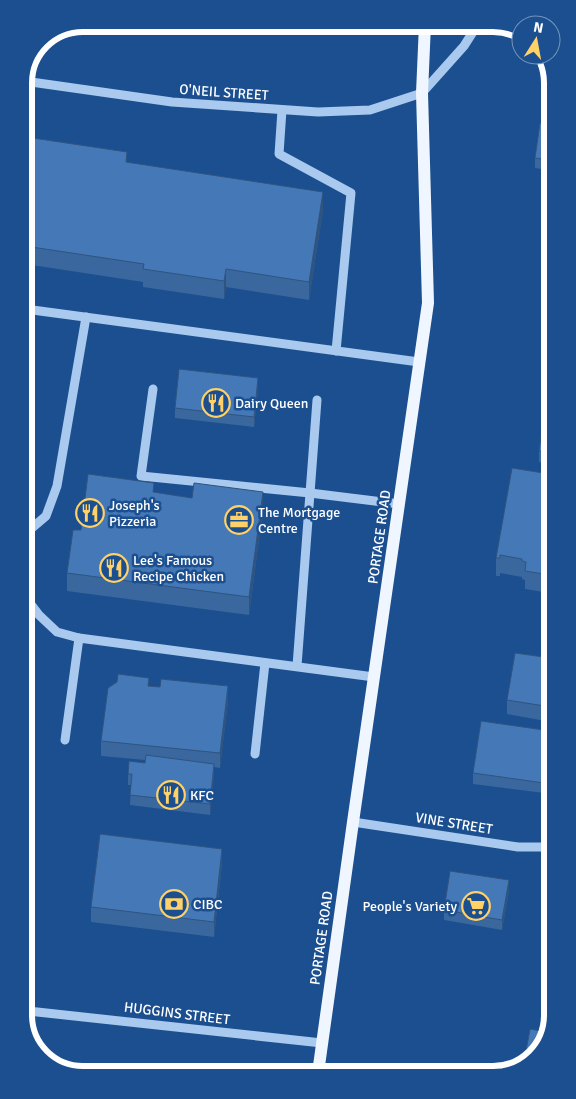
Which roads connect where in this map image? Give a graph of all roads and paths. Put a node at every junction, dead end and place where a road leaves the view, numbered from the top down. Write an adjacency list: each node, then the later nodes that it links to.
1 (424, 33): 4 (main road, PORTAGE ROAD)
2 (472, 33): 4 (street)
3 (33, 82): 5 (street, O'NEIL STREET)
4 (422, 93): 5 (street, O'NEIL STREET); 9 (main road, PORTAGE ROAD)
5 (282, 110): 8 (street)
6 (33, 309): 7 (street)
7 (86, 317): 8 (street); 14 (street)
8 (336, 351): 9 (street)
9 (419, 362): 13 (main road, PORTAGE ROAD)
10 (153, 389): 12 (street)
11 (317, 400): 12 (street)
12 (310, 493): 13 (street); 18 (street)
13 (399, 504): 19 (main road, PORTAGE ROAD)
14 (33, 527)
15 (32, 606): 16 (street)
16 (79, 638): 17 (street); 20 (street)
17 (265, 663): 18 (street); 21 (street)
18 (297, 666): 19 (street)
19 (374, 677): 22 (main road, PORTAGE ROAD)
20 (65, 740)
21 (255, 754)
22 (353, 822): 23 (street, VINE STREET); 25 (main road, PORTAGE ROAD)
23 (544, 847)
24 (32, 1011): 25 (street, HUGGINS STREET)
25 (322, 1043): 26 (main road, PORTAGE ROAD)
26 (319, 1066)

